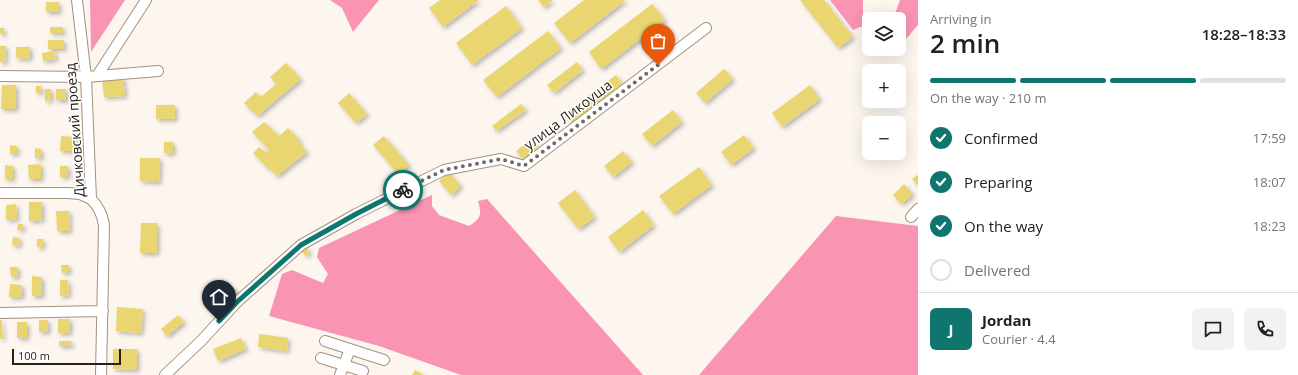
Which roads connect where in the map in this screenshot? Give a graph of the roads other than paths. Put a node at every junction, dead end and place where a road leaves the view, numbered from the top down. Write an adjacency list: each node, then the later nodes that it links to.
1 (77, 0): 7 (street, Дичковский проезд)
2 (146, 0): 6 (street)
3 (706, 28): 21 (street, улица Ликоуша)
4 (158, 70): 6 (street)
5 (0, 76): 7 (street)
6 (97, 76): 7 (street)
7 (86, 77): 9 (street, Дичковский проезд)
8 (0, 193): 9 (street)
9 (92, 199): 12 (street, Дичковский проезд)
10 (918, 209): 11 (street)
11 (911, 217)
12 (103, 311): 13 (street); 20 (street, Дичковский проезд)
13 (0, 313)
14 (324, 341): 15 (street)
15 (350, 349): 17 (street); 18 (street)
16 (321, 358): 18 (street)
17 (384, 360)
18 (343, 365): 19 (street); 22 (street)
19 (363, 371)
20 (101, 375)
21 (165, 375)
22 (340, 375)

